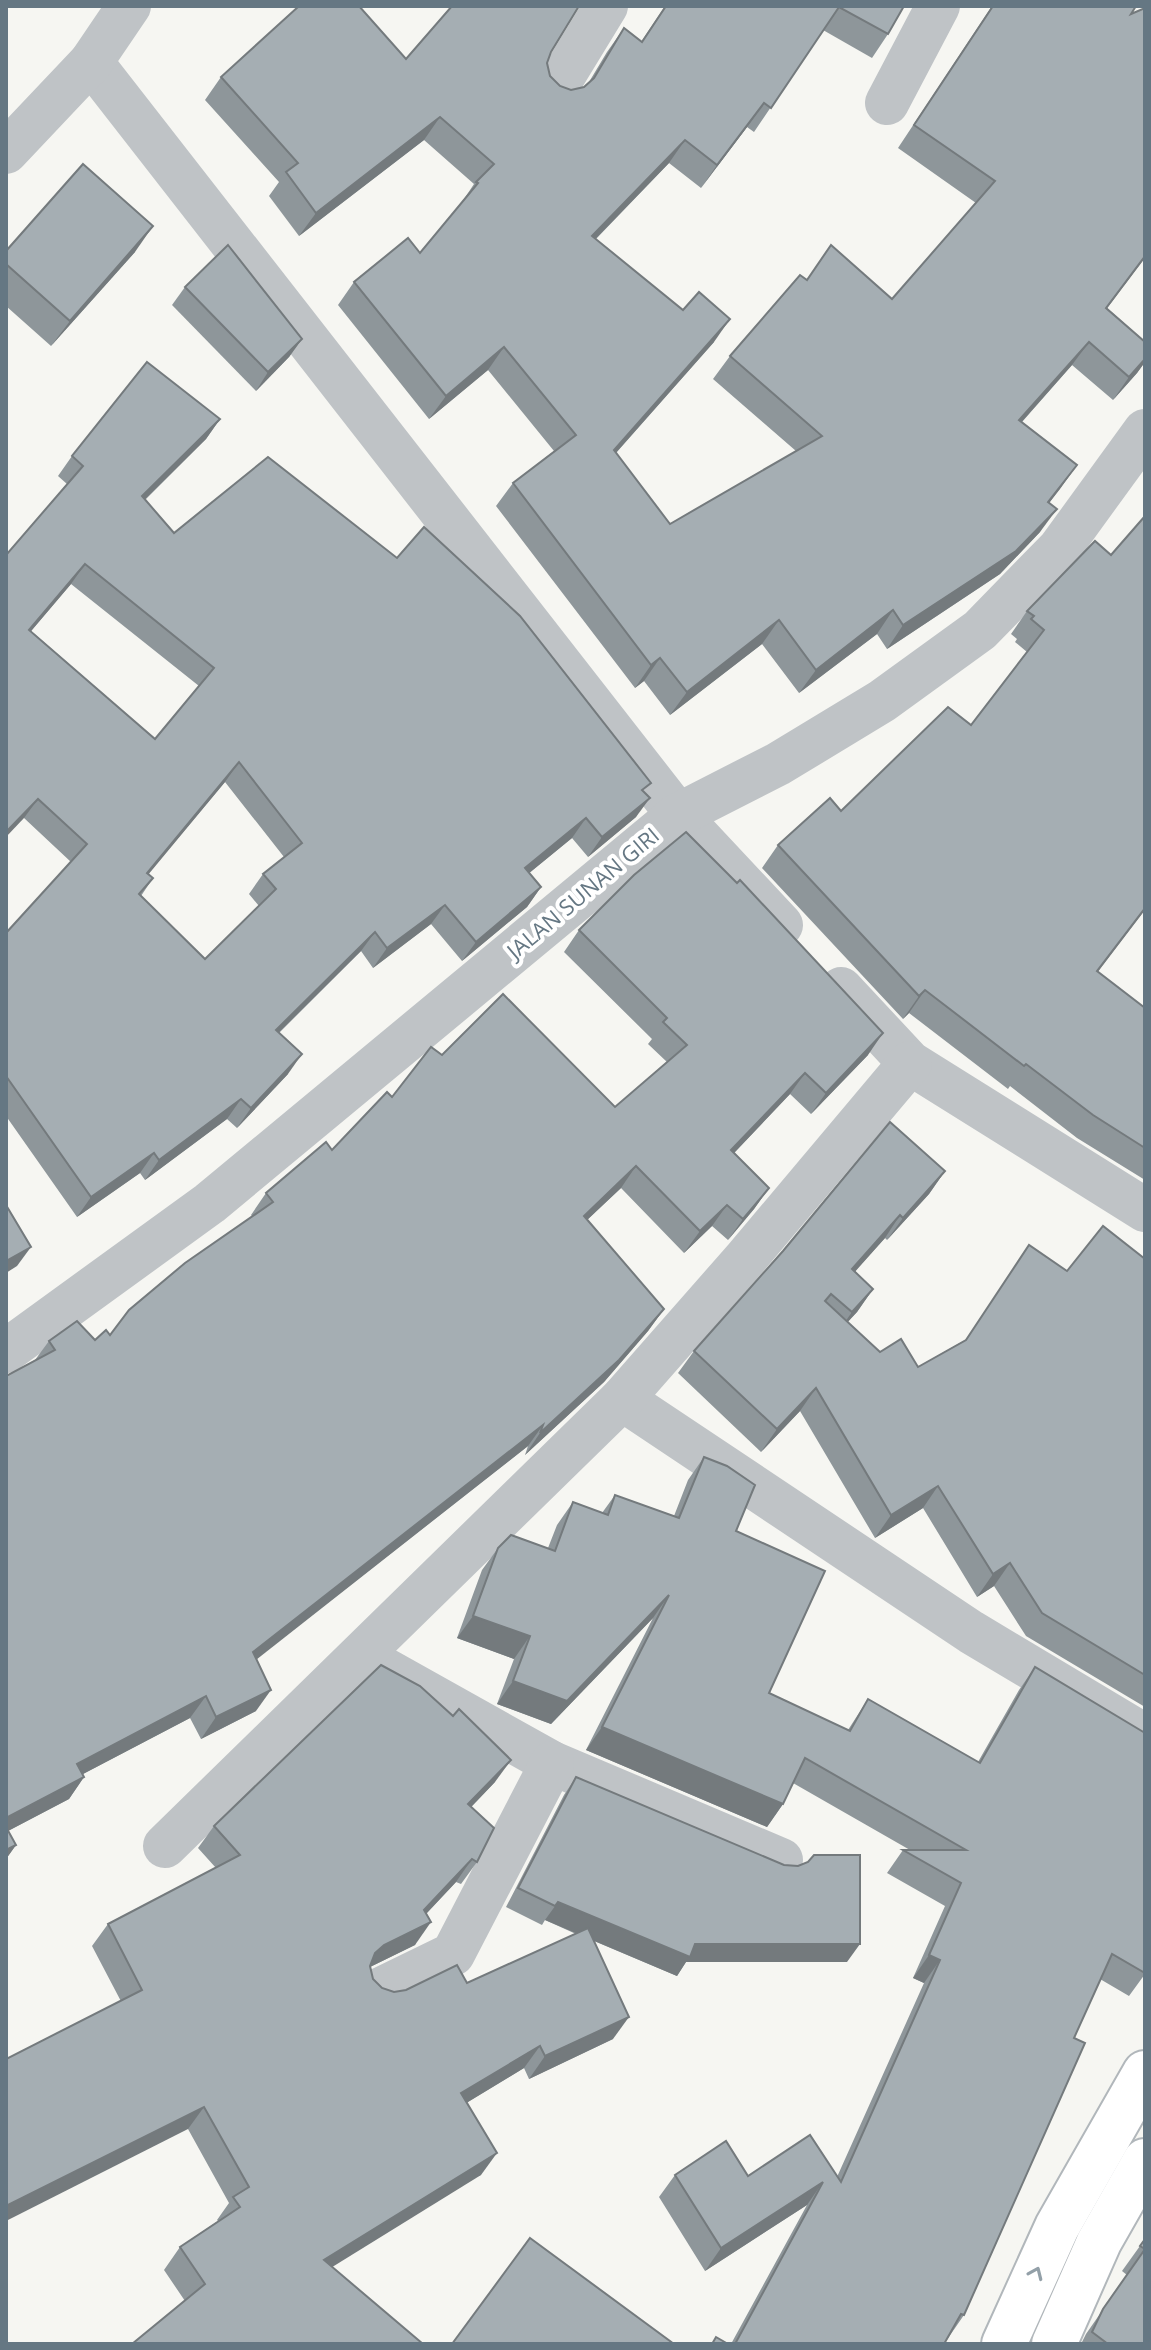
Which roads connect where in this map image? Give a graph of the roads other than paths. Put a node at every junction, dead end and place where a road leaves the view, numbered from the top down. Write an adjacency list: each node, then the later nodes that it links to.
1 (129, 6): 4 (street)
2 (606, 6): 5 (street)
3 (938, 6): 6 (street)
4 (91, 62): 7 (street); 9 (street)
5 (556, 88)
6 (887, 103)
7 (6, 152)
8 (1145, 431): 9 (street, JALAN SUNAN GIRI)
9 (678, 815): 10 (street); 12 (street, JALAN SUNAN GIRI)
10 (910, 1063): 11 (street); 13 (street)
11 (1145, 1210)
12 (6, 1351)
13 (622, 1399): 14 (street); 15 (street)
14 (359, 1655): 16 (street); 17 (street)
15 (1145, 1736)
16 (552, 1763): 18 (street); 19 (street)
17 (165, 1846)
18 (781, 1860)
19 (379, 1990)
20 (1145, 2073): 22 (main road, one-way to 20)
21 (1145, 2161): 23 (main road)
22 (1004, 2344)
23 (1054, 2344)

